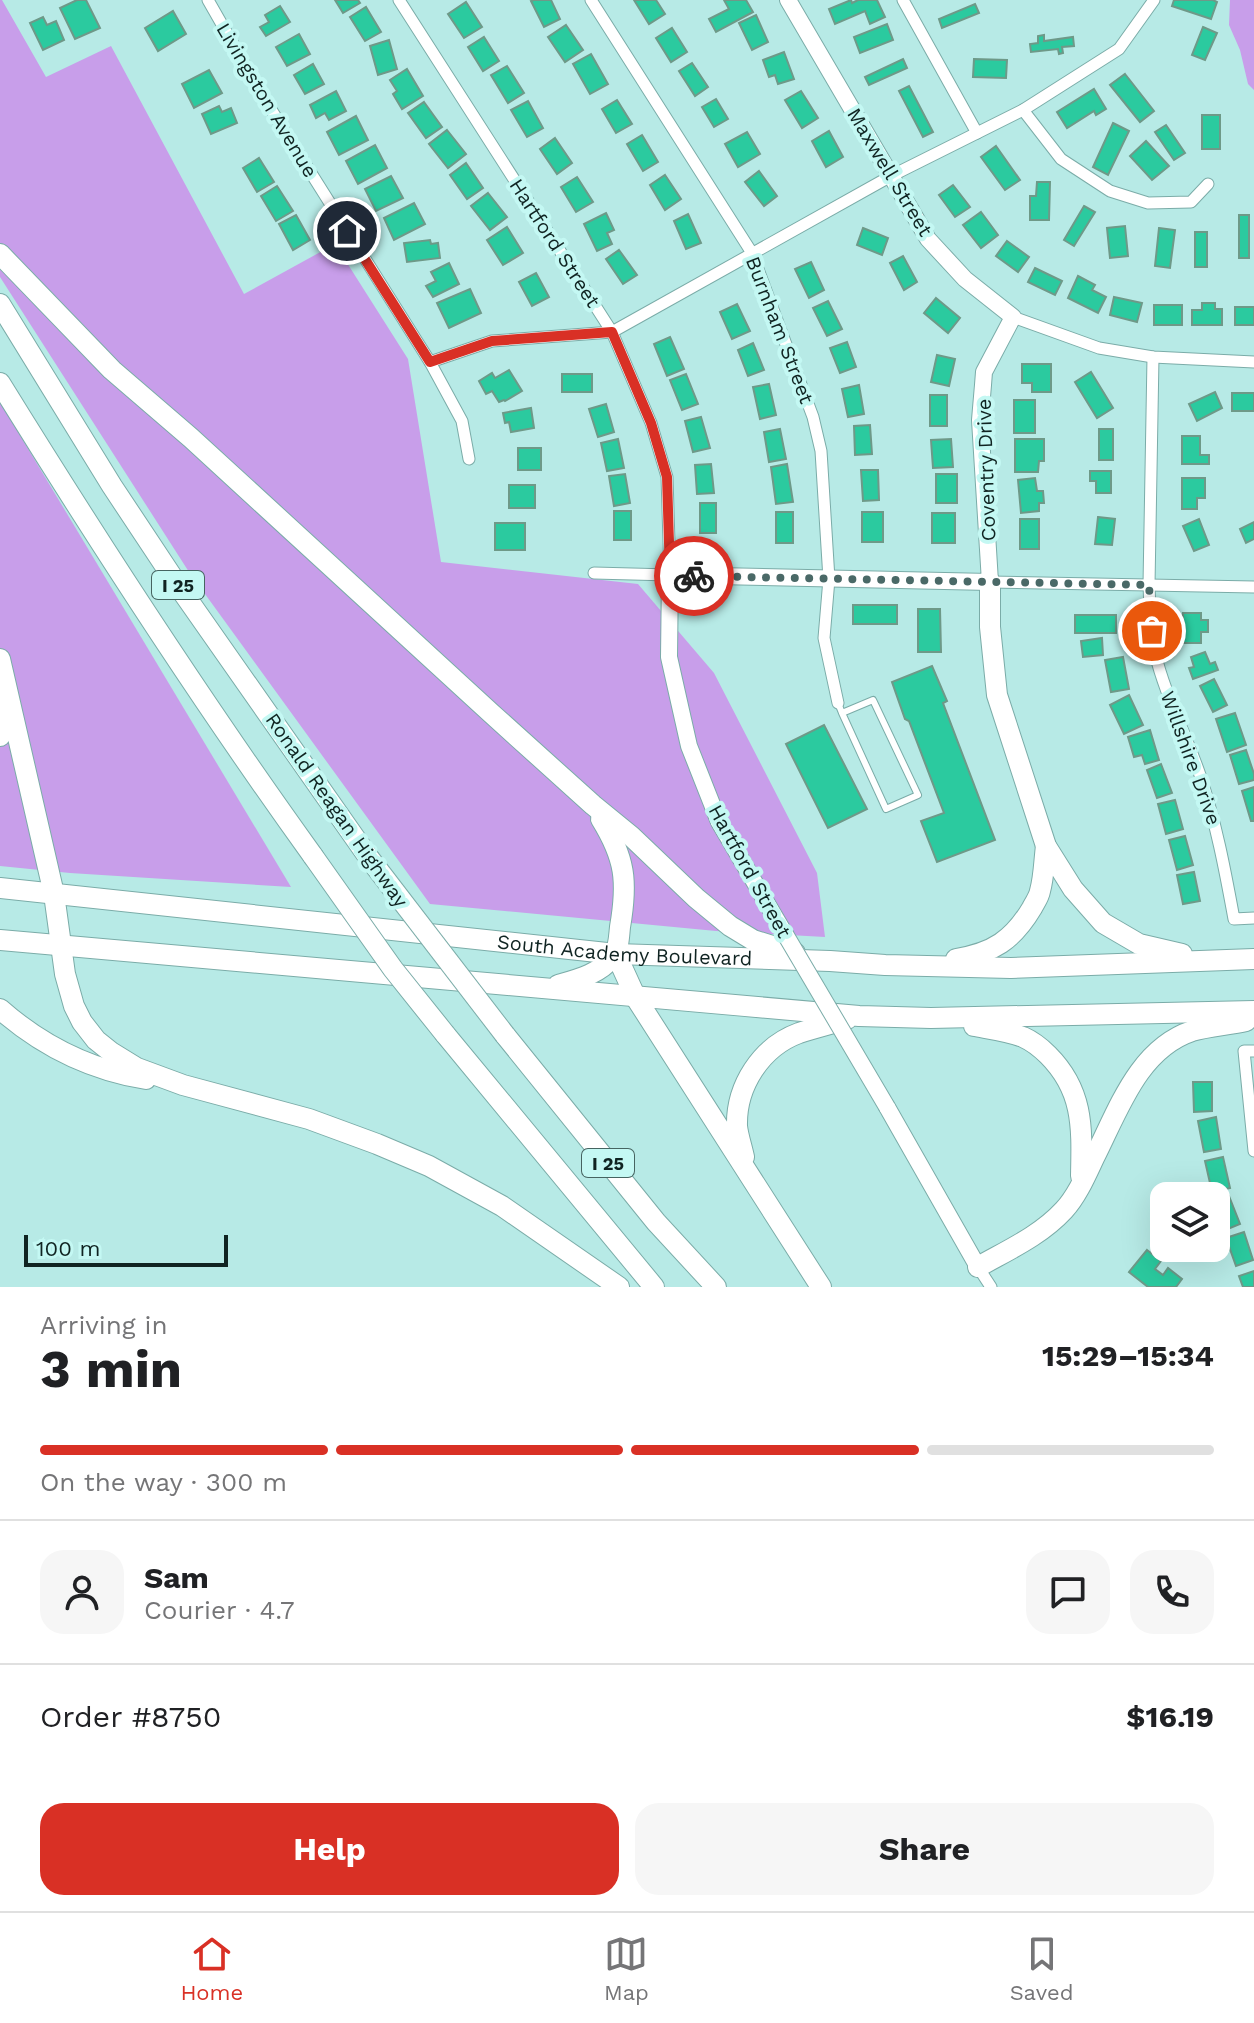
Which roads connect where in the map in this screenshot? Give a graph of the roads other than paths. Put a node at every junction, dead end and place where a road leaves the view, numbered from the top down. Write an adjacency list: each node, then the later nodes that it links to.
1 (208, 0): 17 (street, Livingston Avenue)
2 (399, 0): 15 (street, Hartford Street)
3 (591, 0): 11 (street, Burnham Street)
4 (788, 0): 9 (street, Maxwell Street)
5 (1154, 0): 7 (street)
6 (908, 2): 8 (street)
7 (1023, 110): 8 (street); 10 (street)
8 (977, 133): 9 (street)
9 (891, 176): 11 (street); 14 (street, Maxwell Street)
10 (1208, 184)
11 (752, 253): 15 (street); 23 (street, Burnham Street)
12 (0, 254): 30 (highway)
13 (0, 304): 56 (highway, Ronald Reagan Highway / I 25, bridge)
14 (1013, 317): 16 (street, Maxwell Street); 24 (street, Coventry Drive)
15 (612, 332): 17 (street); 22 (street, Hartford Street)
16 (1153, 357): 18 (street, Maxwell Street); 25 (street, Willshire Drive)
17 (430, 362): 20 (street, Livingston Avenue)
18 (1254, 362)
19 (0, 383): 55 (highway, I 25, bridge)
20 (469, 459)
21 (594, 573): 22 (street)
22 (670, 575): 23 (street); 53 (street, Hartford Street, bridge)
23 (829, 579): 24 (street); 28 (street, Burnham Street)
24 (990, 582): 25 (street); 31 (highway)
25 (1149, 585): 26 (street); 34 (street, Willshire Drive)
26 (1254, 587)
27 (2, 668): 29 (highway); 33 (highway)
28 (840, 708): 28 (lane)
29 (0, 736)
30 (593, 805): 37 (highway); 39 (highway)
31 (1046, 846): 38 (highway); 40 (highway)
32 (0, 888): 33 (highway, South Academy Boulevard)
33 (54, 894): 36 (highway); 37 (highway, South Academy Boulevard)
34 (1254, 918)
35 (0, 940): 36 (highway)
36 (61, 945): 41 (highway); 49 (highway)
37 (616, 954): 39 (highway, South Academy Boulevard); 41 (highway); 42 (highway)
38 (1248, 959): 40 (highway, South Academy Boulevard)
39 (830, 961): 40 (highway, South Academy Boulevard)
40 (885, 965)
41 (547, 988): 42 (highway)
42 (636, 998): 45 (highway); 51 (highway)
43 (0, 1009): 49 (highway)
44 (1254, 1011): 46 (highway)
45 (859, 1016): 46 (highway); 51 (highway)
46 (931, 1018): 52 (highway)
47 (1254, 1020): 52 (highway)
48 (1249, 1051): 50 (street)
49 (183, 1085): 54 (highway)
50 (1254, 1151)
51 (746, 1169): 57 (highway)
52 (1081, 1184): 53 (highway)
53 (978, 1267): 58 (street, Hartford Street)
54 (619, 1287)
55 (654, 1287)
56 (716, 1287)
57 (821, 1287)
58 (991, 1287)

